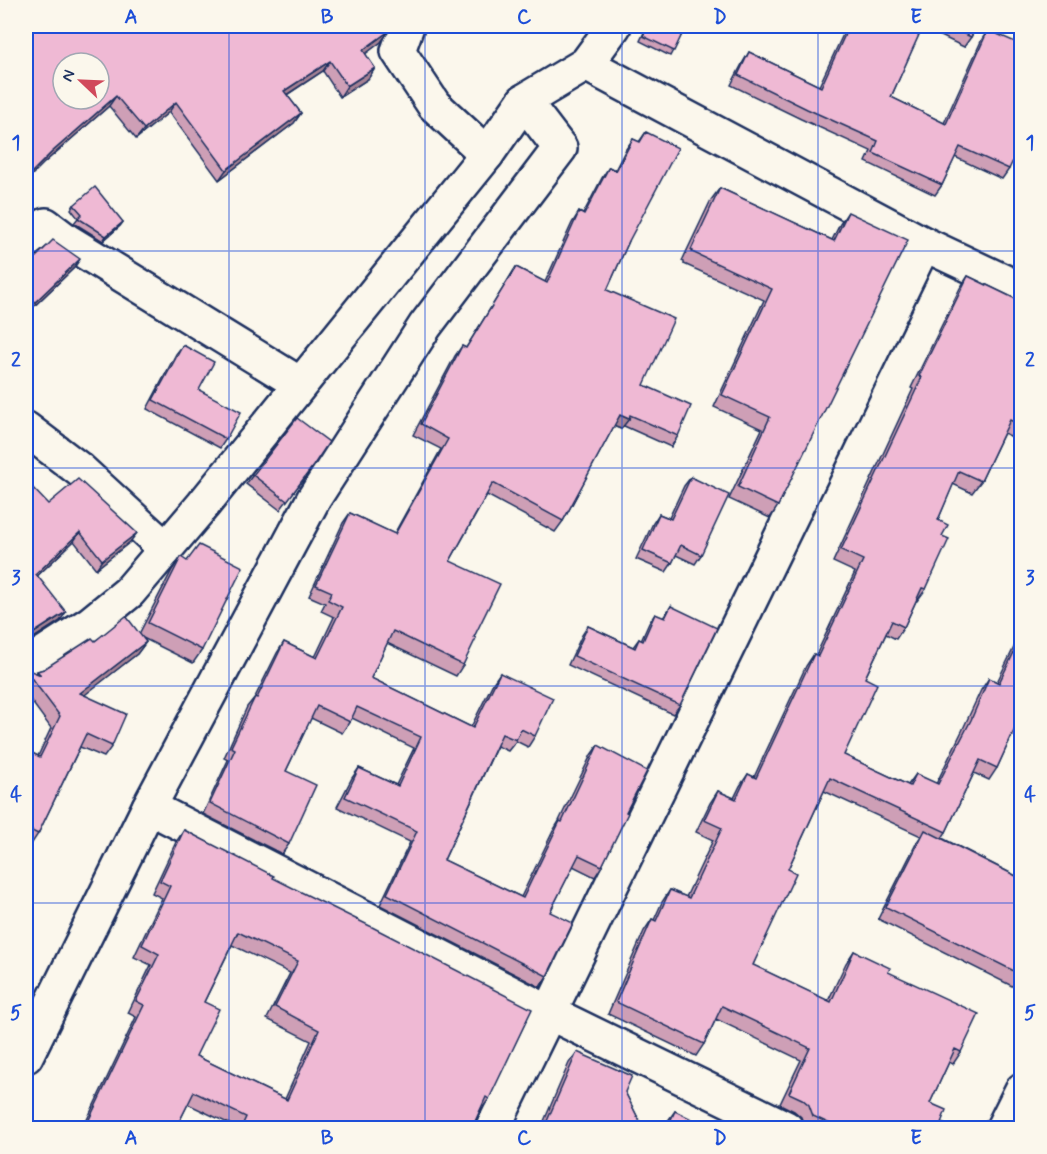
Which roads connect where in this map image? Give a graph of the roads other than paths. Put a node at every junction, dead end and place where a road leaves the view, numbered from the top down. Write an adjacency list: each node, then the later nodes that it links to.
1 (407, 26): 5 (street)
2 (614, 26): 3 (street)
3 (586, 64): 4 (street); 7 (street)
4 (524, 101): 5 (street); 13 (street)
5 (486, 154): 9 (street)
6 (26, 241): 9 (street)
7 (924, 244): 8 (street); 14 (street)
8 (1022, 290)
9 (300, 384): 11 (street)
10 (26, 429): 11 (street)
11 (166, 549): 12 (street)
12 (26, 665)
13 (149, 807): 14 (street); 15 (street)
14 (550, 1013): 17 (street); 18 (street)
15 (26, 1056)
16 (1022, 1090): 19 (street)
17 (493, 1128)
18 (786, 1128)
19 (1003, 1128)

